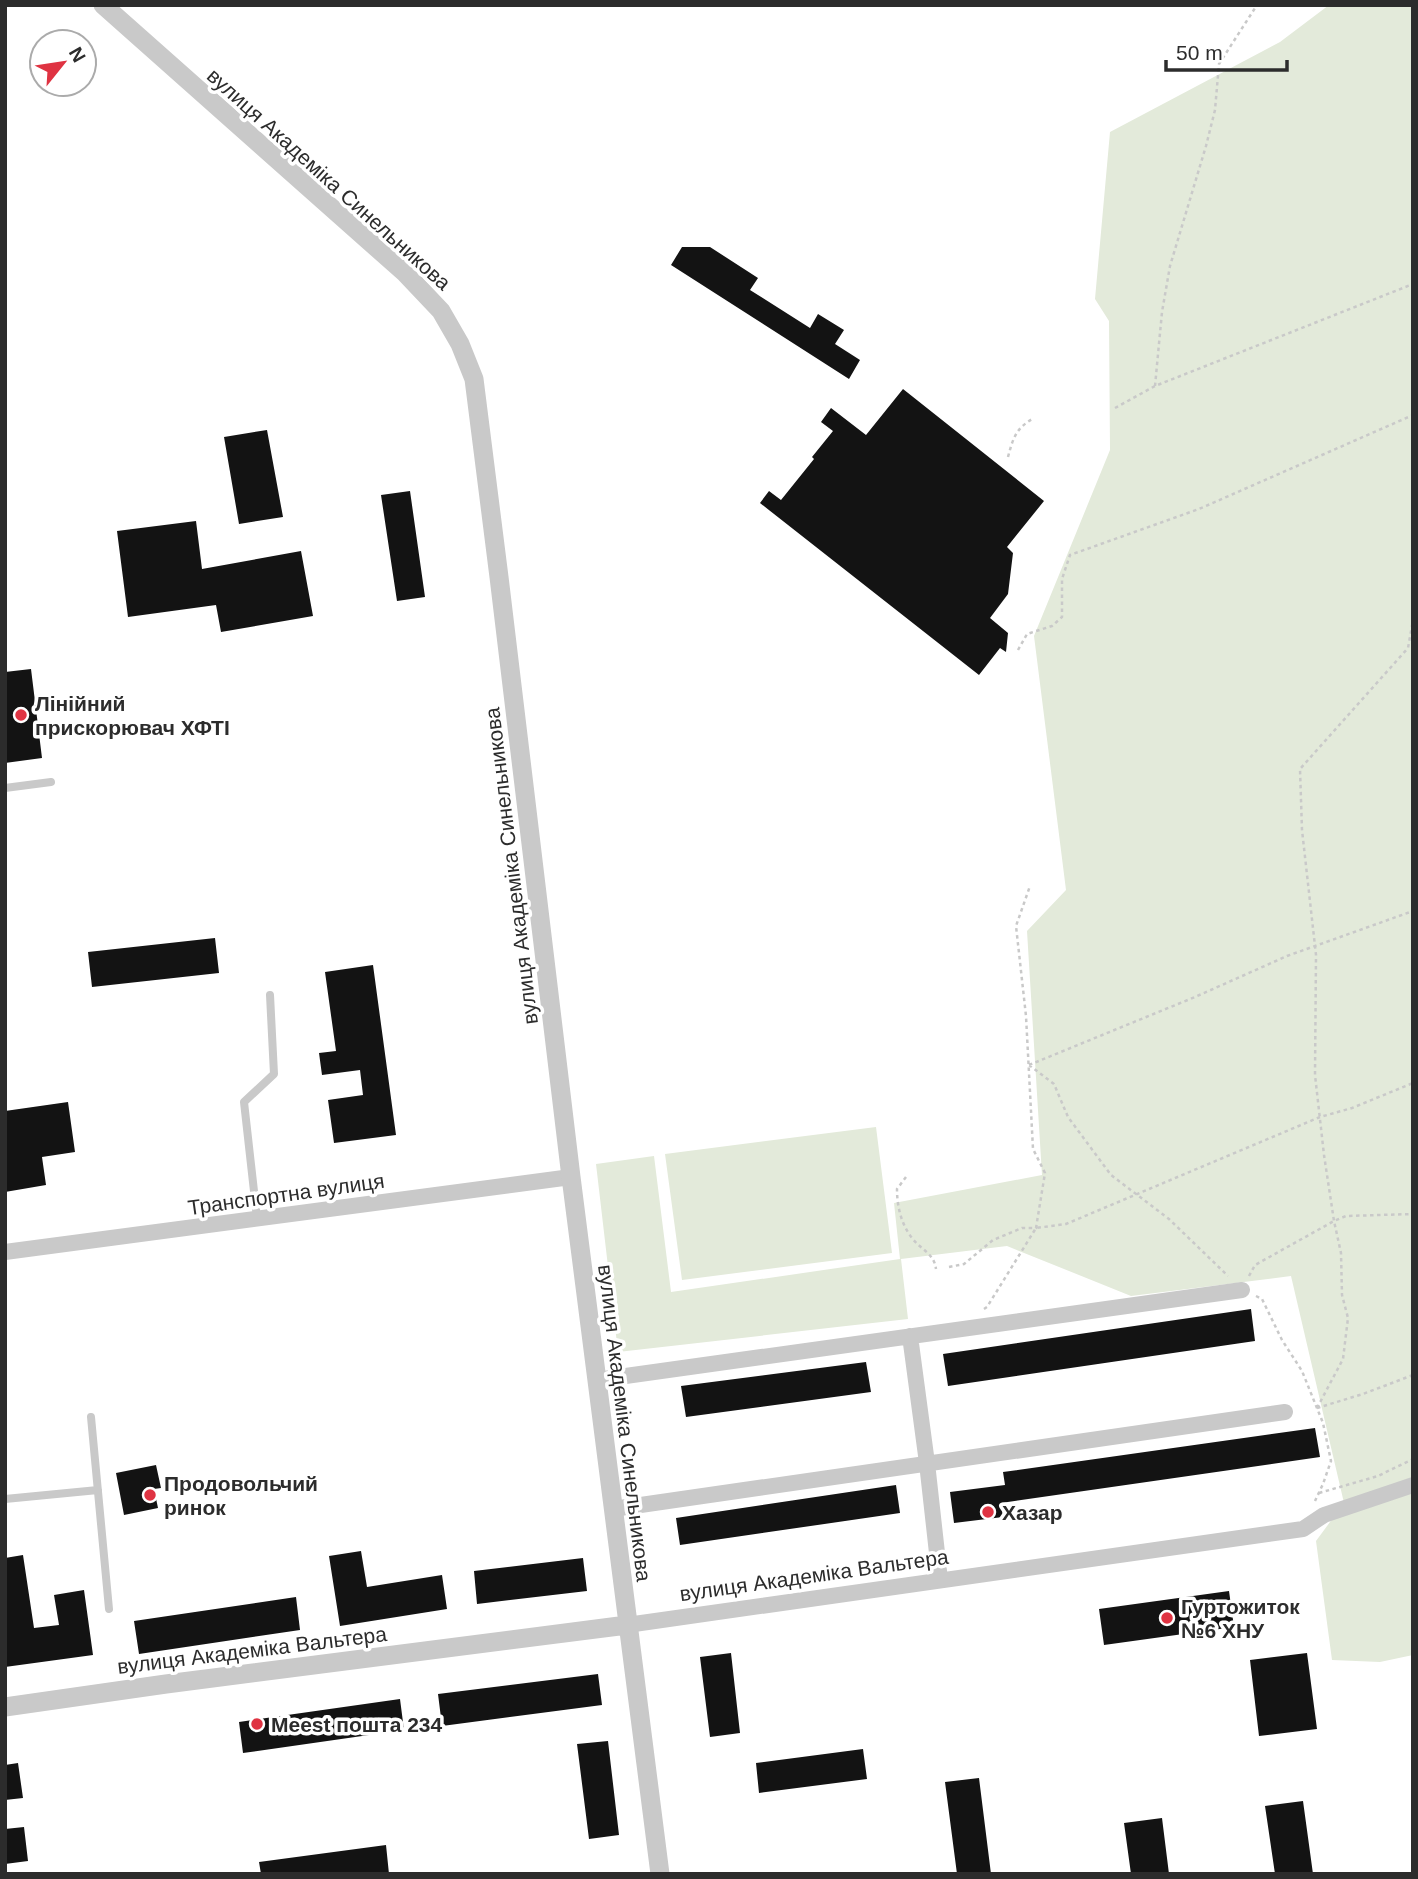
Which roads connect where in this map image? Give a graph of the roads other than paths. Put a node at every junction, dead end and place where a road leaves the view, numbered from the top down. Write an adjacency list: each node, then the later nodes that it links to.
1 (103, 5): 5 (street, вулиця Академіка Синельникова)
2 (51, 782): 3 (lane)
3 (5, 788)
4 (270, 995): 6 (lane)
5 (571, 1177): 6 (street, Транспортна вулиця); 10 (street, вулиця Академіка Синельникова)
6 (257, 1218): 7 (street, Транспортна вулиця)
7 (5, 1252)
8 (1242, 1290): 9 (street)
9 (910, 1336): 10 (street); 13 (street)
10 (597, 1380): 17 (street, вулиця Академіка Синельникова)
11 (1285, 1412): 13 (street)
12 (91, 1417): 15 (lane)
13 (927, 1464): 17 (street); 18 (street)
14 (1413, 1485): 18 (street, вулиця Академіка Вальтера)
15 (98, 1490): 16 (lane); 19 (lane)
16 (5, 1499)
17 (613, 1509): 20 (street, вулиця Академіка Синельникова)
18 (940, 1580): 20 (street, вулиця Академіка Вальтера)
19 (109, 1609)
20 (627, 1625): 21 (street, вулиця Академіка Вальтера); 22 (street, вулиця Академіка Синельникова)
21 (5, 1707)
22 (660, 1874)

